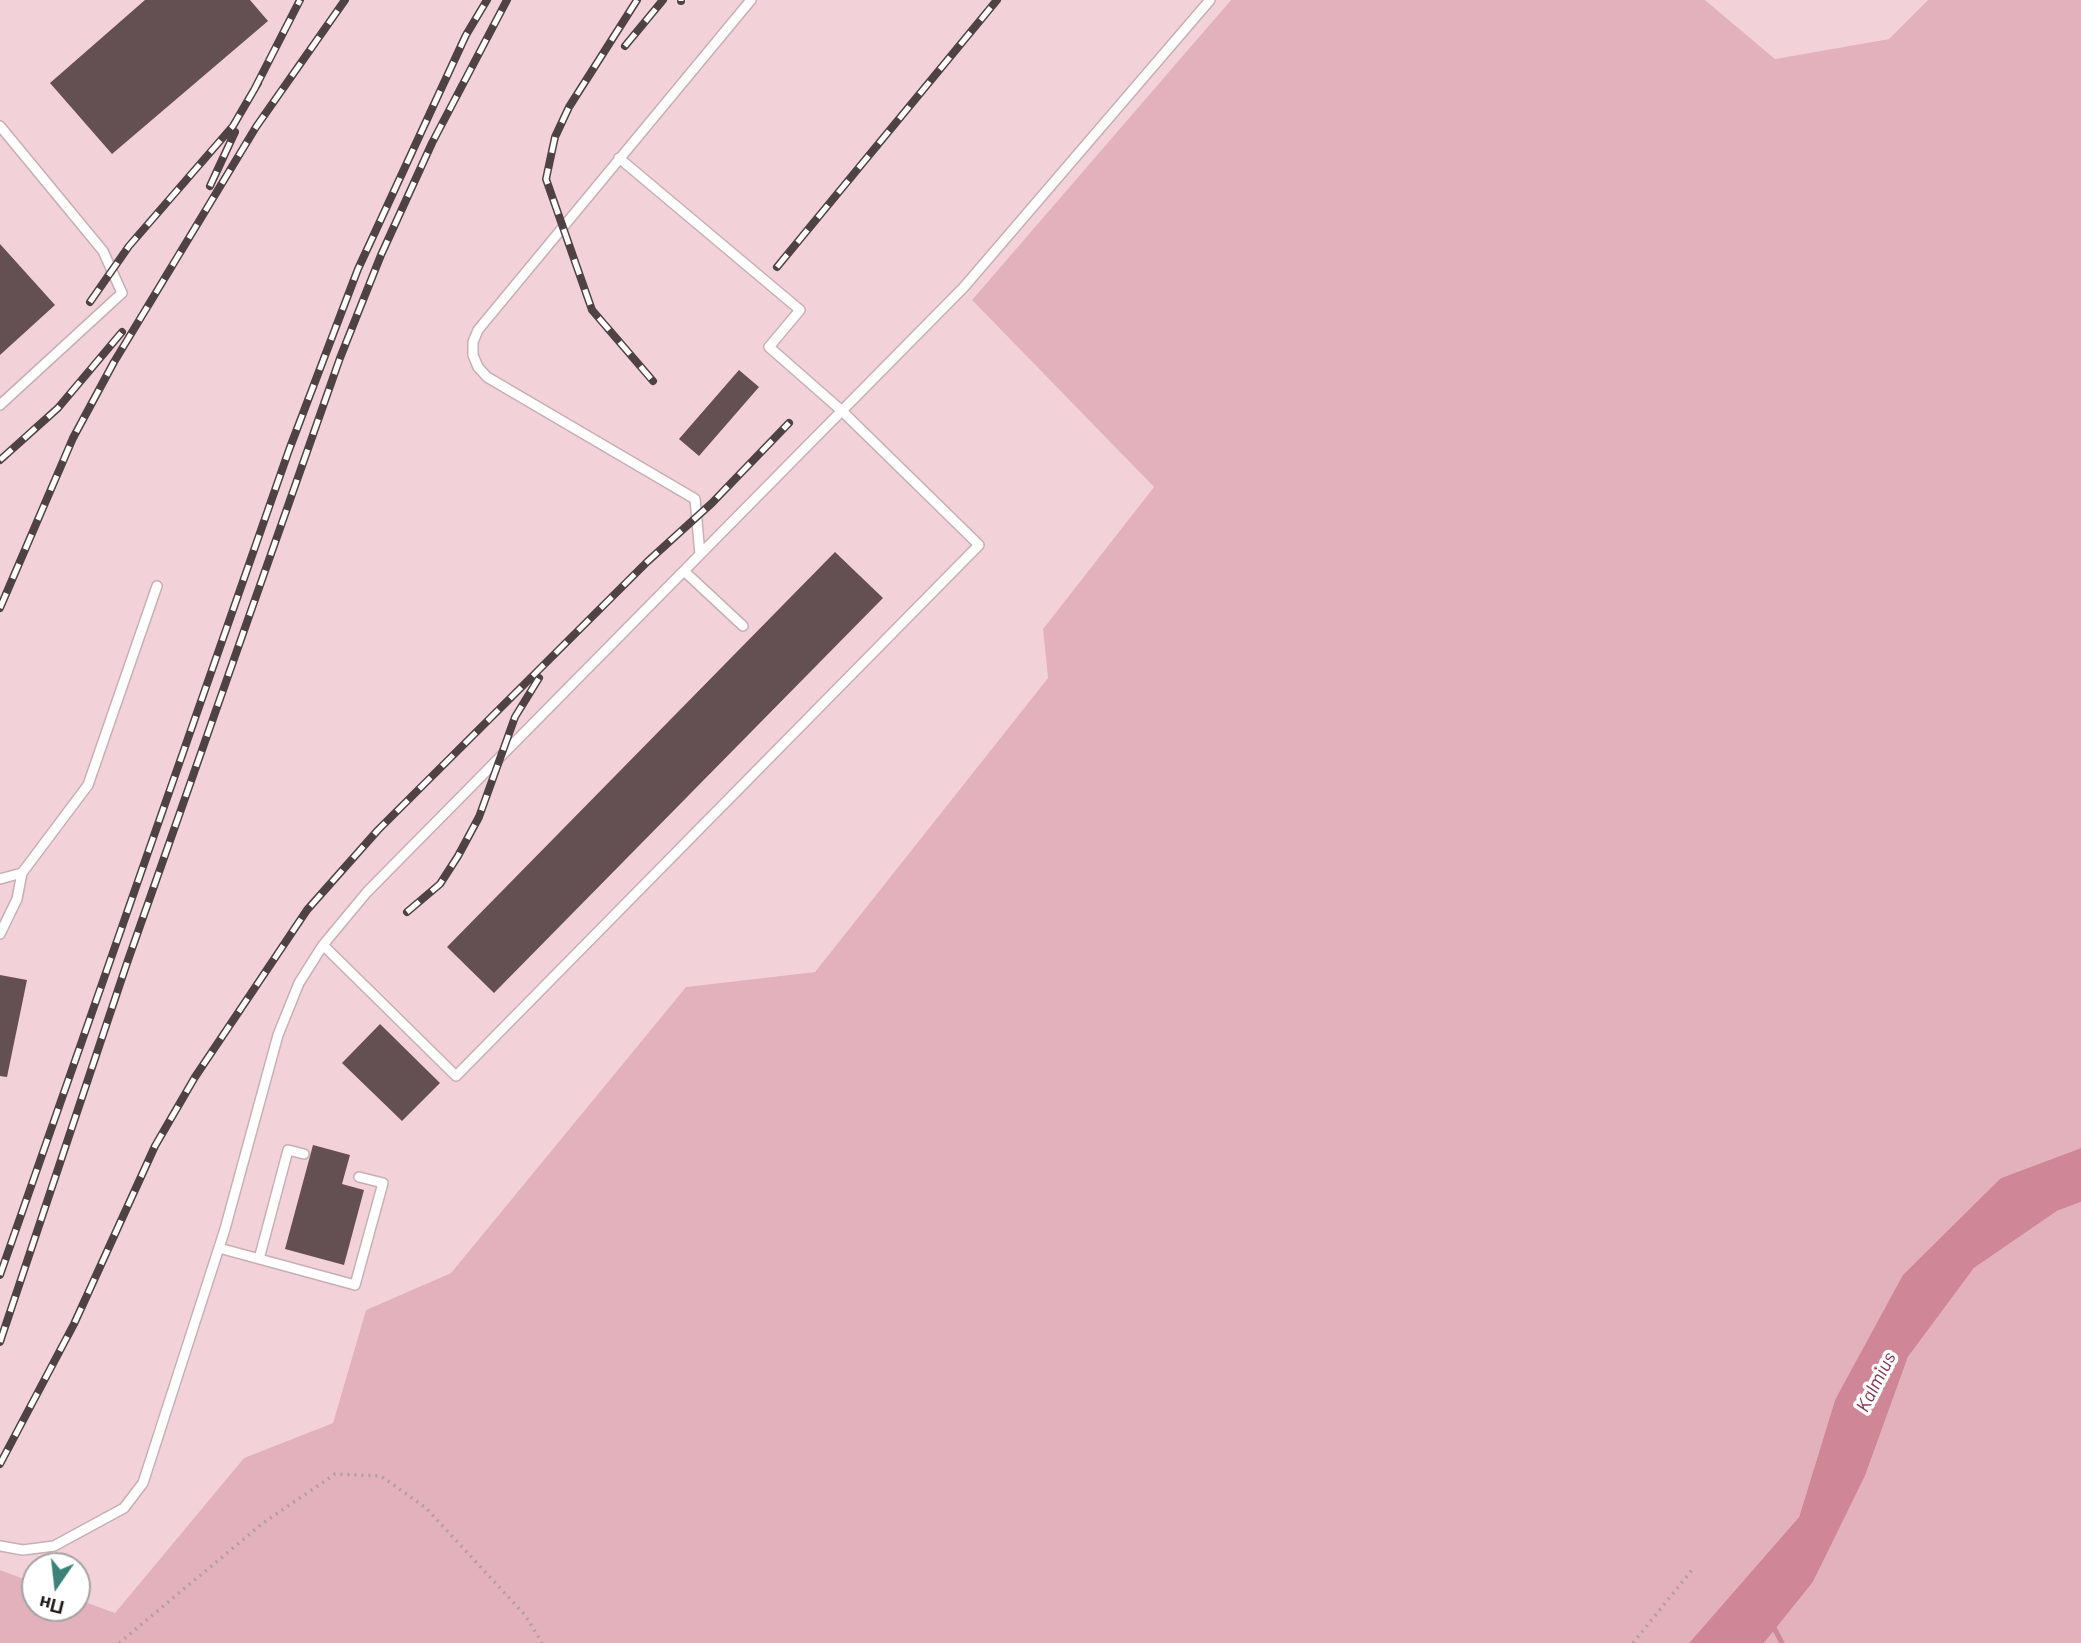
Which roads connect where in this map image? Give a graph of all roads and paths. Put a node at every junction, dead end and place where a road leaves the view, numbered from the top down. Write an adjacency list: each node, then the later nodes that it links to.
1 (751, 0): 4 (lane)
2 (1210, 0): 6 (lane)
3 (0, 125): 5 (lane)
4 (619, 158): 6 (lane); 7 (lane)
5 (0, 405)
6 (842, 411): 7 (lane); 14 (lane)
7 (701, 554): 8 (lane)
8 (684, 571): 10 (lane); 14 (lane)
9 (157, 586): 11 (lane)
10 (743, 626)
11 (22, 873): 12 (lane); 13 (lane)
12 (0, 879)
13 (0, 934)
14 (323, 945): 17 (lane)
15 (304, 1154): 18 (lane)
16 (359, 1177): 18 (lane)
17 (219, 1248): 18 (lane); 19 (lane)
18 (258, 1259)
19 (0, 1546)
20 (1692, 1570): 23 (path)
21 (119, 1643): 22 (path)
22 (542, 1643)
23 (1633, 1643)

